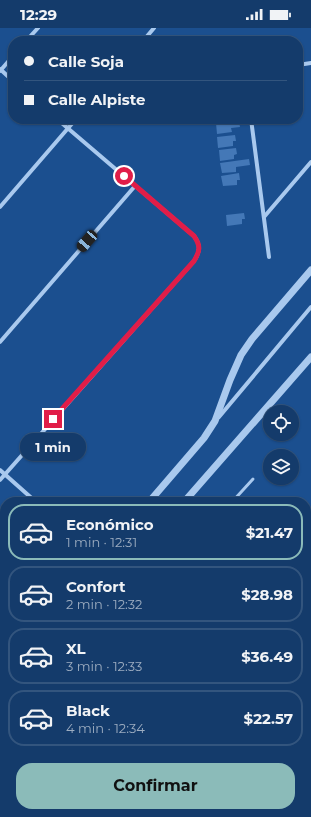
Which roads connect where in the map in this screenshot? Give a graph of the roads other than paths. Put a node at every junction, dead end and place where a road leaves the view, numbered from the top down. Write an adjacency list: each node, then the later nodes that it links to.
1 (38, 28): 3 (street)
2 (154, 28): 4 (street)
3 (31, 36)
4 (147, 36)
5 (8, 61): 6 (street)
6 (0, 70): 7 (street)
7 (8, 77)
8 (63, 124): 11 (street)
9 (72, 124): 11 (street)
10 (252, 124): 15 (street)
11 (68, 128): 13 (street); 14 (street)
12 (311, 162): 15 (street)
13 (135, 186): 19 (street); 23 (street)
14 (0, 207)
15 (264, 217): 16 (street)
16 (270, 257)
17 (311, 270): 21 (street)
18 (311, 307): 21 (street)
19 (0, 342)
20 (311, 357): 28 (street)
21 (215, 421): 27 (street)
22 (0, 470): 23 (street)
23 (5, 474): 25 (street); 26 (street)
24 (253, 479): 29 (lane)
25 (0, 480)
26 (30, 497)
27 (153, 497)
28 (188, 497)
29 (237, 497)

